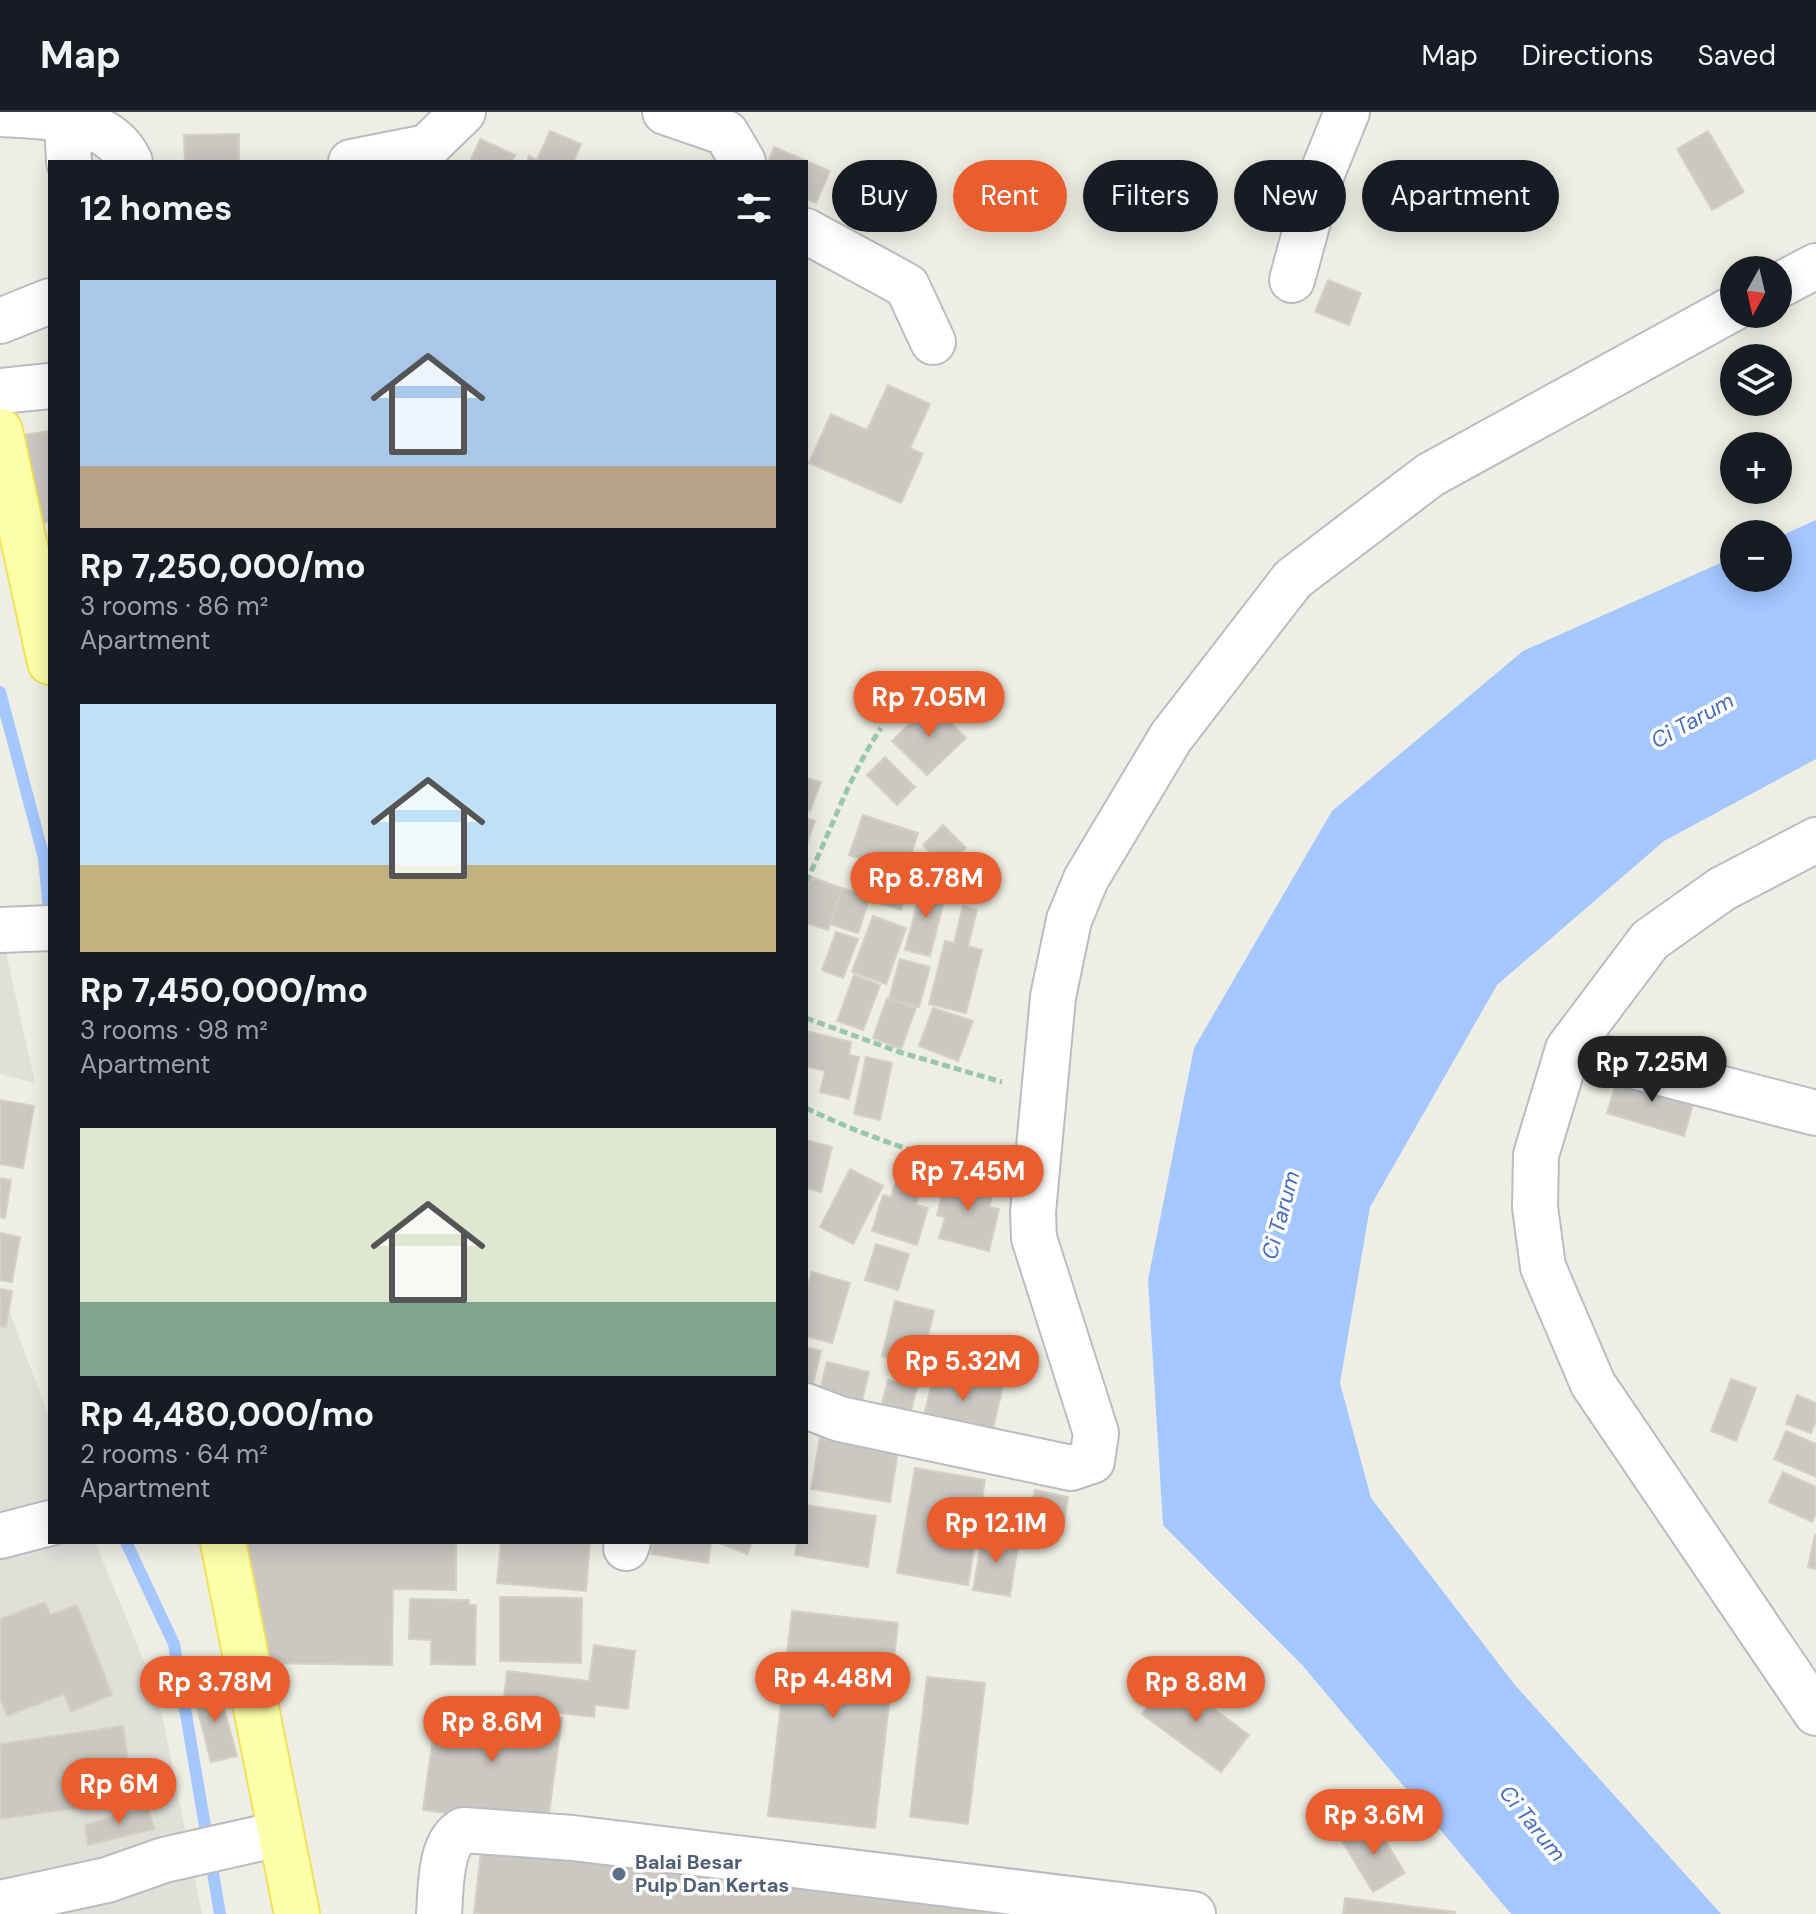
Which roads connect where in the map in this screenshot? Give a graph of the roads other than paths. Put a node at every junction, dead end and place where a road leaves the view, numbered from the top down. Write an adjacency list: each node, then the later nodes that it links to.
1 (463, 112): 9 (street)
2 (665, 112): 6 (street)
3 (1347, 112): 13 (street)
4 (0, 114): 5 (street)
5 (67, 119): 7 (street); 8 (street)
6 (735, 136)
7 (69, 160)
8 (129, 160)
9 (361, 160)
10 (808, 232): 17 (street)
11 (1816, 266): 12 (street)
12 (1792, 279)
13 (1292, 280)
14 (48, 302): 16 (street)
15 (1720, 316): 26 (street)
16 (0, 321)
17 (933, 342)
18 (48, 386): 19 (street)
19 (0, 391)
20 (0, 431): 21 (main road)
21 (28, 566): 22 (main road)
22 (48, 653)
23 (1816, 840): 24 (street)
24 (1568, 1049): 25 (street); 30 (street)
25 (1816, 1113)
26 (808, 1407)
27 (46, 1524): 28 (street)
28 (0, 1536)
29 (223, 1544): 31 (main road)
30 (1816, 1713)
31 (279, 1834): 32 (street); 35 (main road)
32 (110, 1897): 33 (street)
33 (0, 1903)
34 (1077, 1908): 36 (street); 37 (street)
35 (297, 1914)
36 (439, 1914)
37 (1193, 1914)

